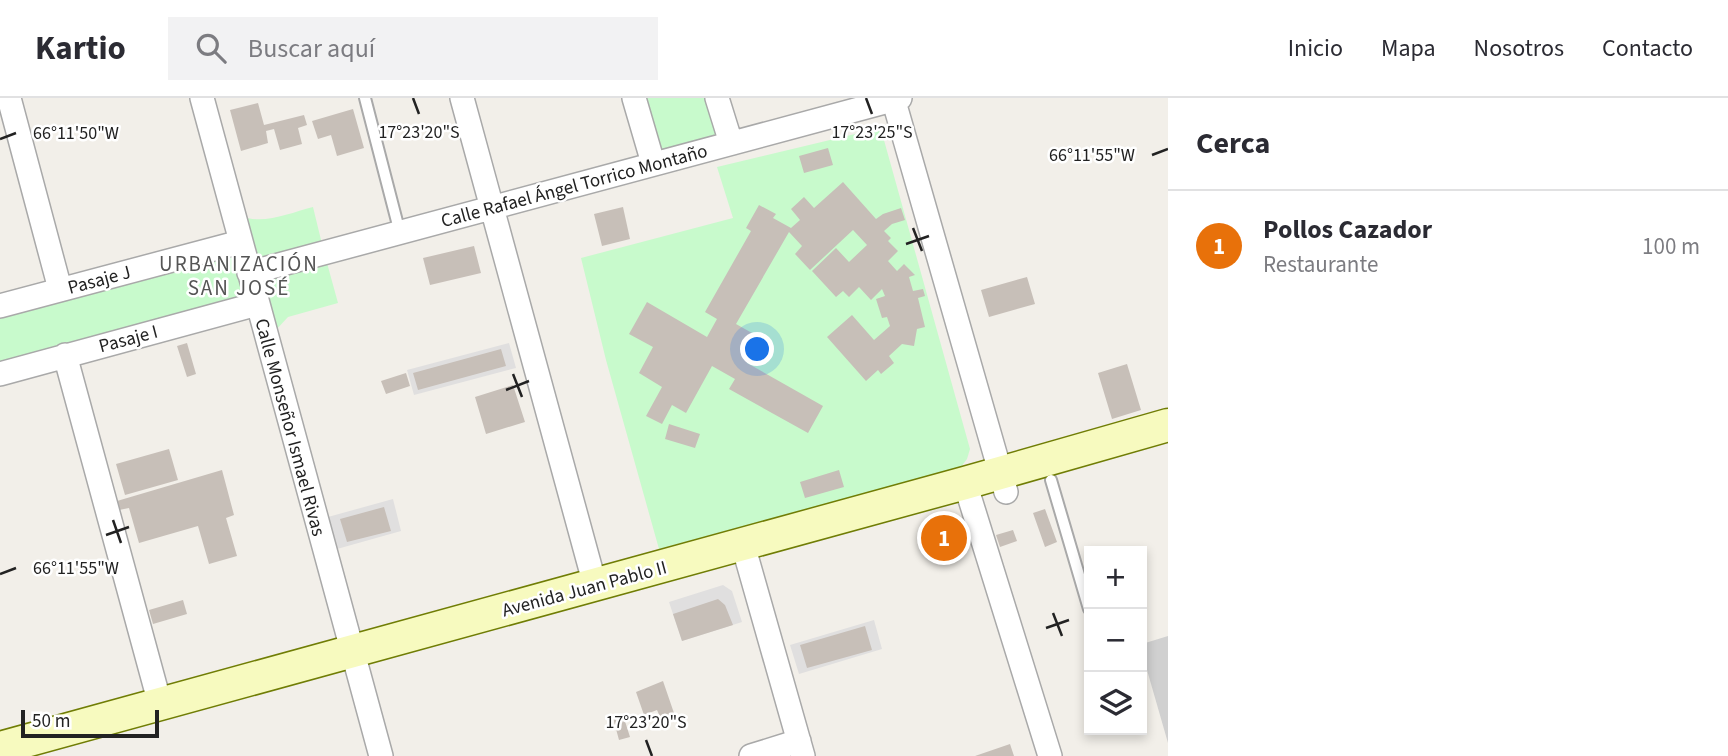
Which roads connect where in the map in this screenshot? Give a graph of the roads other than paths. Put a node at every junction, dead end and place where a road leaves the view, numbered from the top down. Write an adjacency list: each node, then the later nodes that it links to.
1 (9, 98): 14 (street)
2 (202, 98): 12 (street, Calle Monseñor Ismael Rivas)
3 (365, 98): 11 (lane)
4 (462, 98): 10 (street)
5 (634, 98): 9 (street)
6 (718, 98): 8 (street)
7 (896, 99): 8 (street, Calle Rafael Ángel Torrico Montaño); 22 (street)
8 (730, 143): 9 (street, Calle Rafael Ángel Torrico Montaño)
9 (653, 163): 10 (street, Calle Rafael Ángel Torrico Montaño)
10 (491, 208): 11 (street, Calle Rafael Ángel Torrico Montaño); 25 (street)
11 (400, 233): 13 (street, Calle Rafael Ángel Torrico Montaño)
12 (240, 242): 13 (street, Calle Monseñor Ismael Rivas); 14 (street, Pasaje J)
13 (248, 273): 15 (street, Calle Monseñor Ismael Rivas)
14 (60, 289): 16 (street, Pasaje J)
15 (257, 304): 17 (street, Pasaje I); 27 (street, Calle Monseñor Ismael Rivas)
16 (0, 306)
17 (65, 355): 18 (street, Pasaje I); 28 (street)
18 (0, 374)
19 (1168, 425): 22 (street, Avenida Juan Pablo II)
20 (1168, 447): 21 (street, Avenida Juan Pablo II)
21 (1051, 480): 22 (street, Avenida Juan Pablo II); 26 (lane)
22 (1003, 483): 23 (street, Avenida Juan Pablo II)
23 (968, 493): 24 (street, Avenida Juan Pablo II); 34 (street)
24 (746, 554): 25 (street, Avenida Juan Pablo II); 27 (street, Avenida Juan Pablo II); 30 (street)
25 (595, 585): 27 (street, Avenida Juan Pablo II)
26 (1084, 592)
27 (355, 662): 28 (street, Avenida Juan Pablo II); 31 (street, Avenida Juan Pablo II); 32 (street, Calle Monseñor Ismael Rivas)
28 (160, 704): 29 (street, Avenida Juan Pablo II)
29 (0, 748)
30 (801, 748): 33 (street)
31 (45, 756)
32 (381, 756)
33 (751, 756)
34 (1051, 756)

